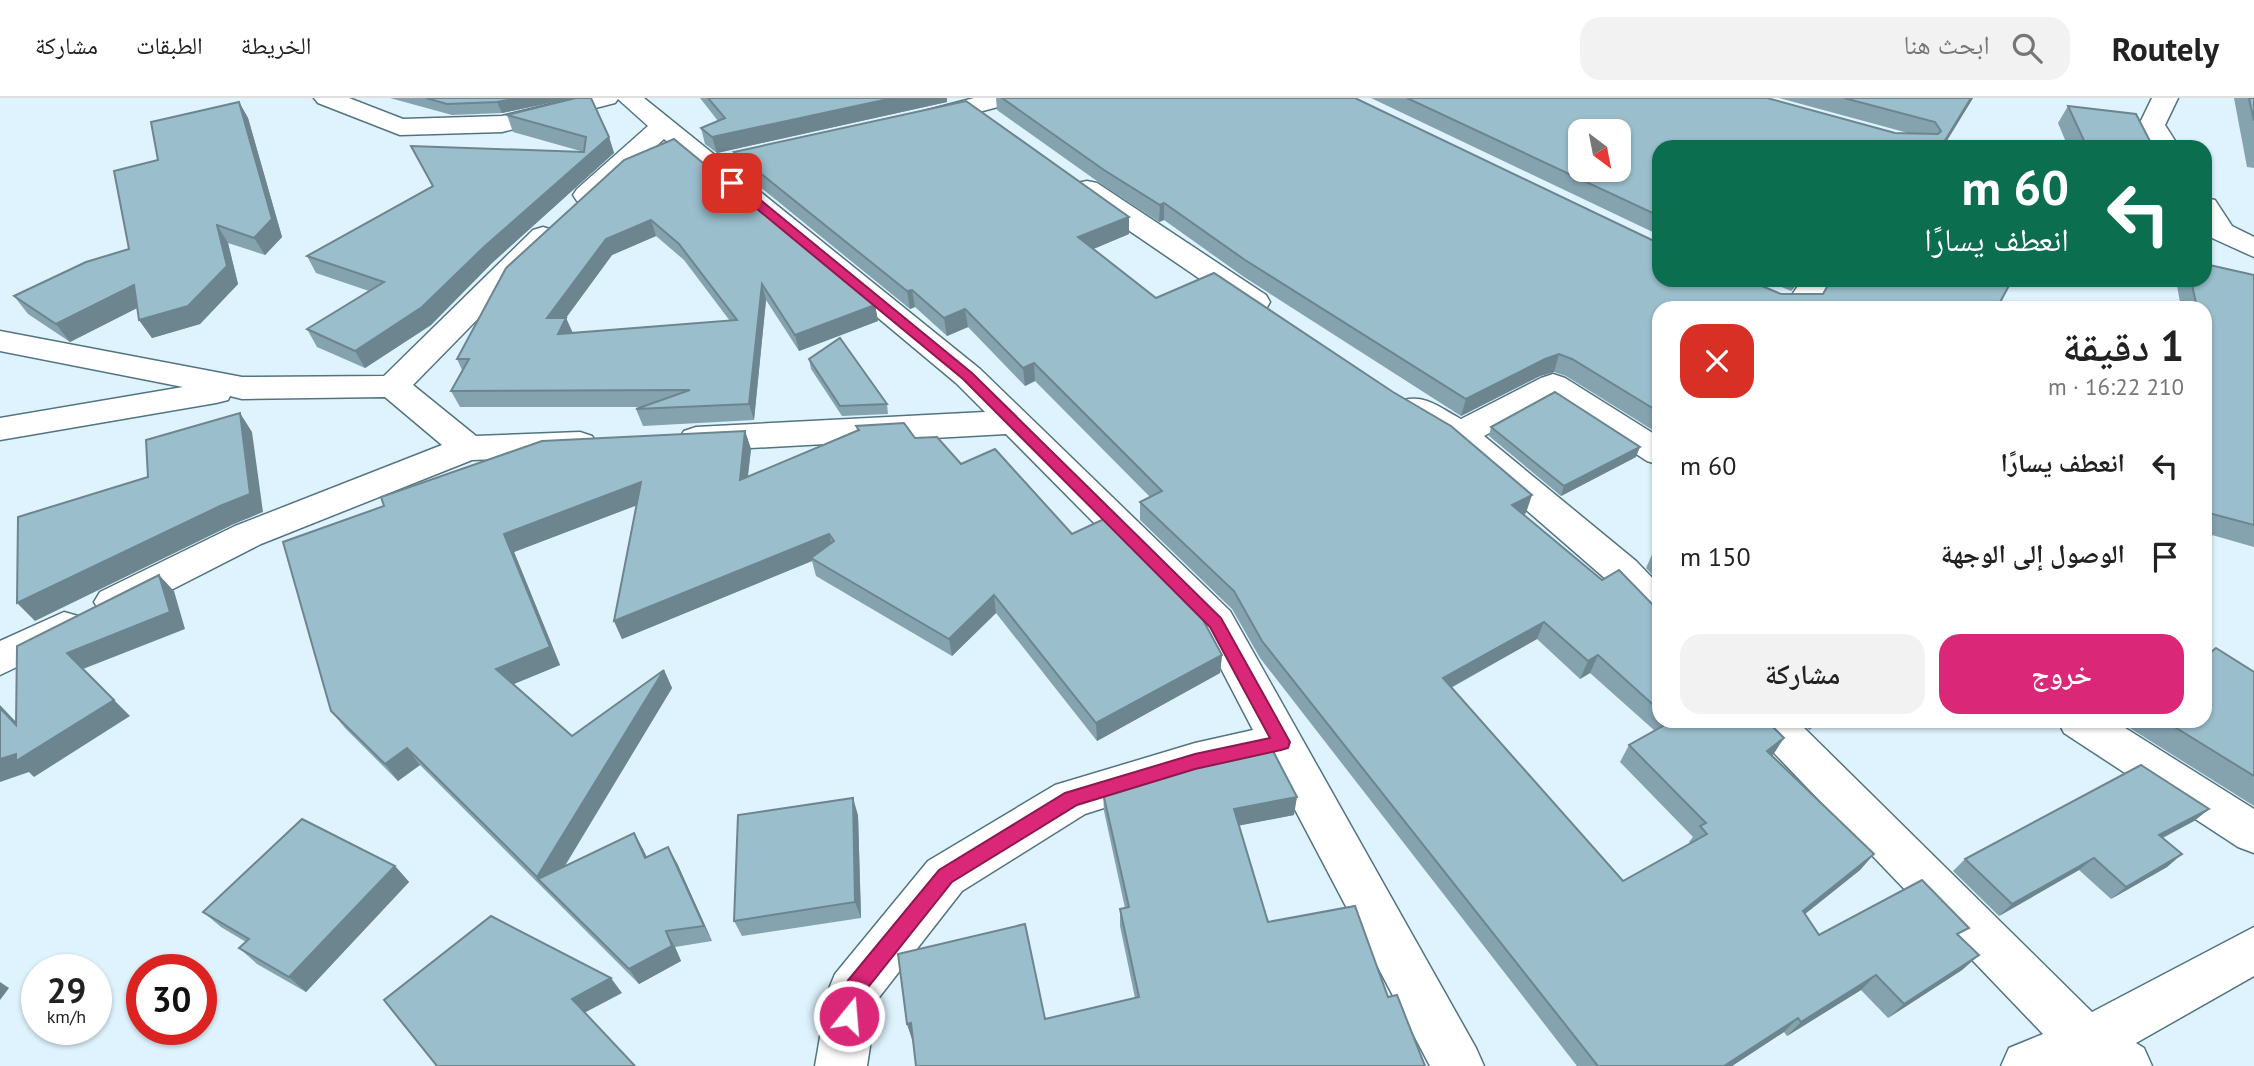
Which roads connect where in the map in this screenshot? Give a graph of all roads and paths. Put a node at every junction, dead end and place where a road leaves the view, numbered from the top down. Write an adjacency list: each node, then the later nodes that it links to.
1 (327, 98): 2 (street)
2 (606, 98)
3 (629, 98): 8 (street)
4 (1004, 98): 6 (street)
5 (2165, 98): 10 (street)
6 (967, 103): 7 (street); 9 (street)
7 (895, 124)
8 (663, 126): 18 (street); 21 (street)
9 (1007, 131)
10 (2162, 140)
11 (1060, 170): 16 (street)
12 (2213, 229): 13 (street)
13 (2254, 248)
14 (1809, 287): 15 (street)
15 (1794, 301)
16 (1276, 316)
17 (0, 341): 19 (street)
18 (393, 386): 19 (street); 26 (street)
19 (242, 388): 22 (street)
20 (1391, 393): 23 (street)
21 (1013, 422): 24 (street); 32 (street)
22 (0, 429)
23 (1460, 434): 27 (street); 28 (street)
24 (659, 441)
25 (605, 443): 26 (street)
26 (468, 448): 29 (street)
27 (1652, 449)
28 (1652, 602)
29 (0, 659)
30 (1777, 728): 35 (street)
31 (2090, 728): 33 (street)
32 (1281, 742): 36 (street); 37 (street)
33 (2254, 833)
34 (2254, 950): 35 (street)
35 (2106, 1055): 38 (street)
36 (841, 1066)
37 (1458, 1066)
38 (2027, 1066)

